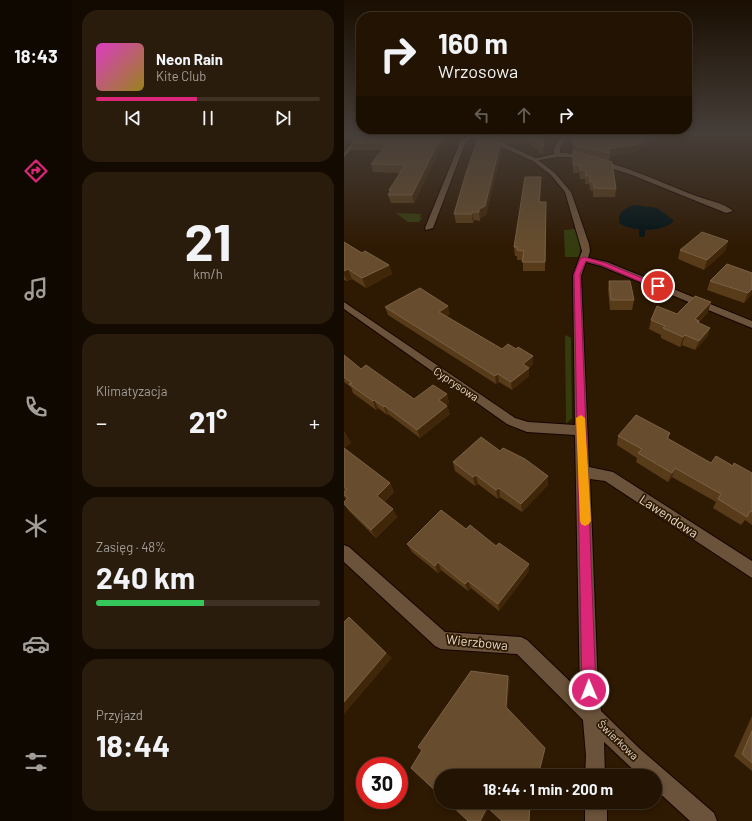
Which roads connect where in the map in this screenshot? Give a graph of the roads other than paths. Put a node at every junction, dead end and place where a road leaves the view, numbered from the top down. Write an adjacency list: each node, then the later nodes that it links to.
1 (452, 171): 5 (street)
2 (550, 171): 6 (street, Świerkowa)
3 (626, 171): 4 (street)
4 (729, 211)
5 (429, 228)
6 (584, 259): 8 (street); 9 (street, Świerkowa)
7 (344, 305): 9 (street, Cyprysowa)
8 (752, 325)
9 (581, 430): 10 (street, Świerkowa)
10 (582, 472): 12 (street, Lawendowa); 13 (street, Świerkowa)
11 (344, 552): 13 (street, Wierzbowa)
12 (752, 570)
13 (592, 715): 14 (street); 17 (street, Świerkowa)
14 (595, 769)
15 (596, 809): 16 (street)
16 (596, 821)
17 (706, 821)

